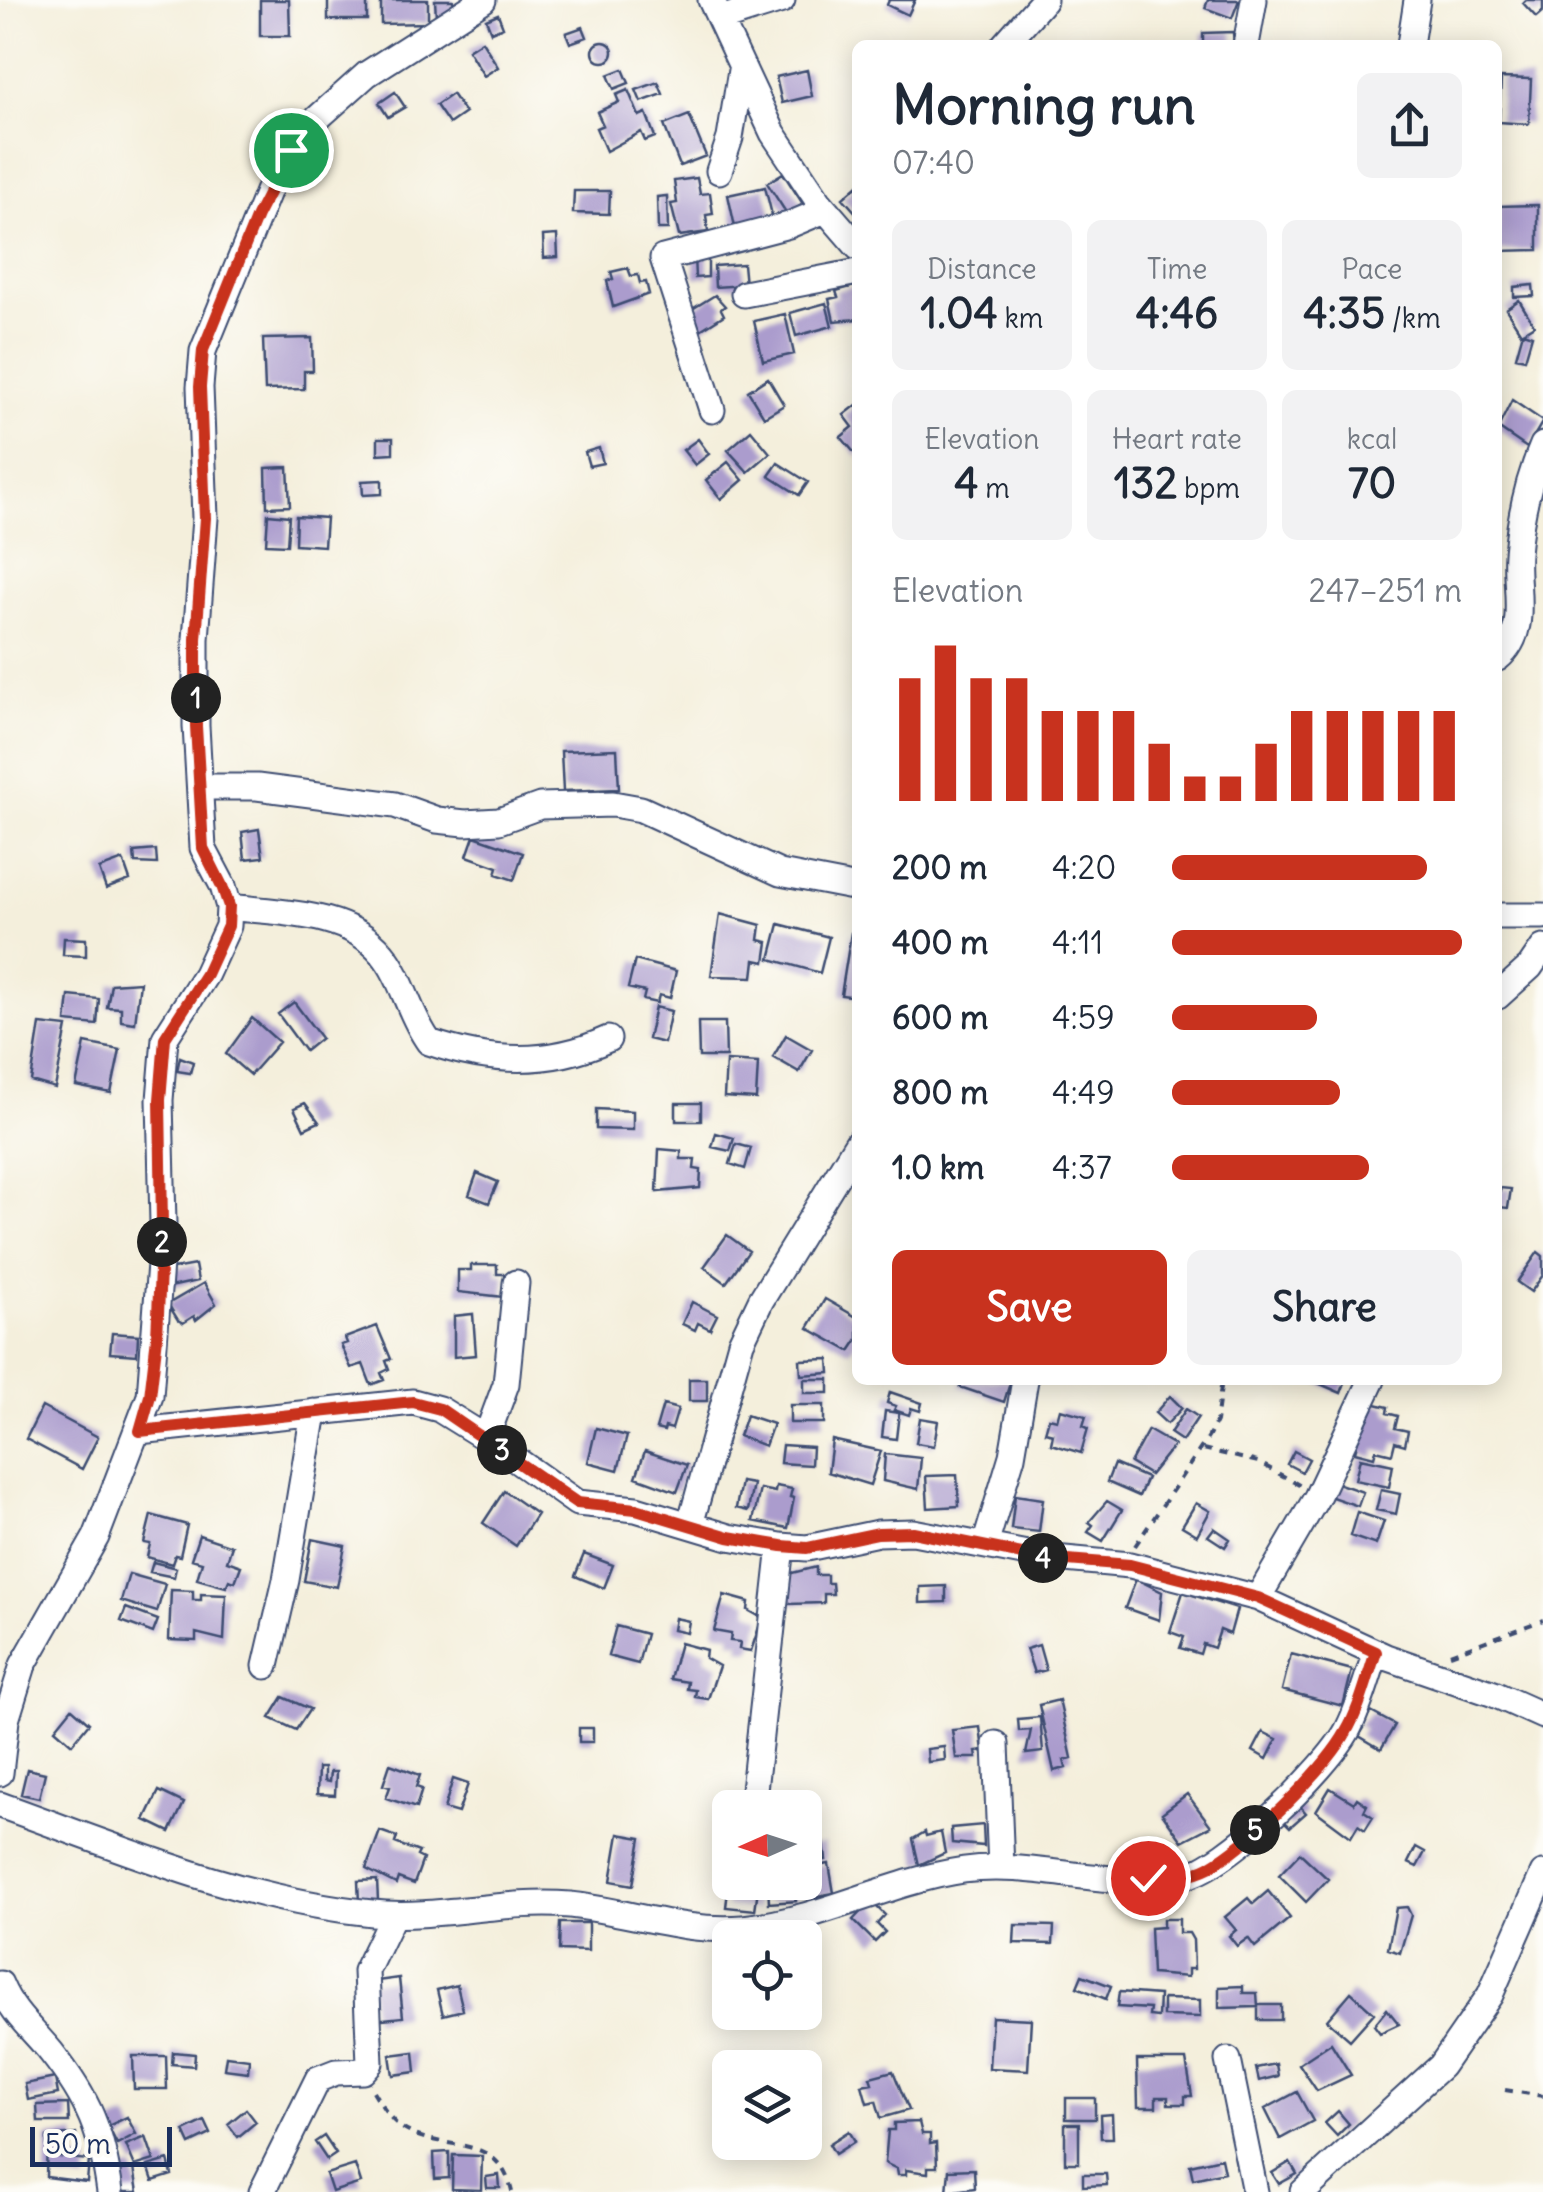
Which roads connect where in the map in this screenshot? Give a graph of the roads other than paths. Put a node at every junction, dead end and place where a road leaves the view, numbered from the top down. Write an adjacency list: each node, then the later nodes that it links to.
1 (482, 0): 19 (street)
2 (782, 0): 6 (street)
3 (1044, 0): 7 (street)
4 (1254, 0): 8 (street)
5 (1415, 1): 9 (street)
6 (716, 10): 10 (street)
7 (1008, 40)
8 (1247, 40)
9 (1411, 40)
10 (741, 70): 11 (street); 12 (street)
11 (719, 170)
12 (825, 210): 13 (street); 16 (street)
13 (852, 240)
14 (852, 273): 15 (street)
15 (744, 294)
16 (712, 410)
17 (1543, 445): 18 (street)
18 (1502, 654)
19 (201, 786): 20 (street); 21 (street)
20 (852, 887)
21 (229, 906): 26 (street); 32 (street)
22 (1502, 916): 23 (street)
23 (1543, 916)
24 (1543, 948): 25 (street)
25 (1502, 992)
26 (608, 1039)
27 (852, 1152): 34 (street)
28 (516, 1283): 33 (street)
29 (1024, 1385): 35 (street)
30 (1370, 1385): 37 (street)
31 (314, 1412): 32 (street); 33 (street); 39 (street)
32 (140, 1431): 42 (street)
33 (486, 1438): 34 (street)
34 (690, 1525): 36 (street)
35 (985, 1545): 36 (street); 37 (street)
36 (782, 1546): 43 (street)
37 (1258, 1598): 38 (street)
38 (1376, 1652): 40 (street); 45 (street)
39 (266, 1666)
40 (1543, 1716)
41 (996, 1744): 45 (street)
42 (0, 1772)
43 (754, 1790)
44 (0, 1806): 47 (street)
45 (1001, 1868): 47 (street)
46 (1543, 1874): 53 (street)
47 (393, 1915): 51 (street)
48 (0, 1984): 50 (street)
49 (1228, 2060): 52 (street)
50 (110, 2192)
51 (262, 2192)
52 (1255, 2192)
53 (1303, 2192)

